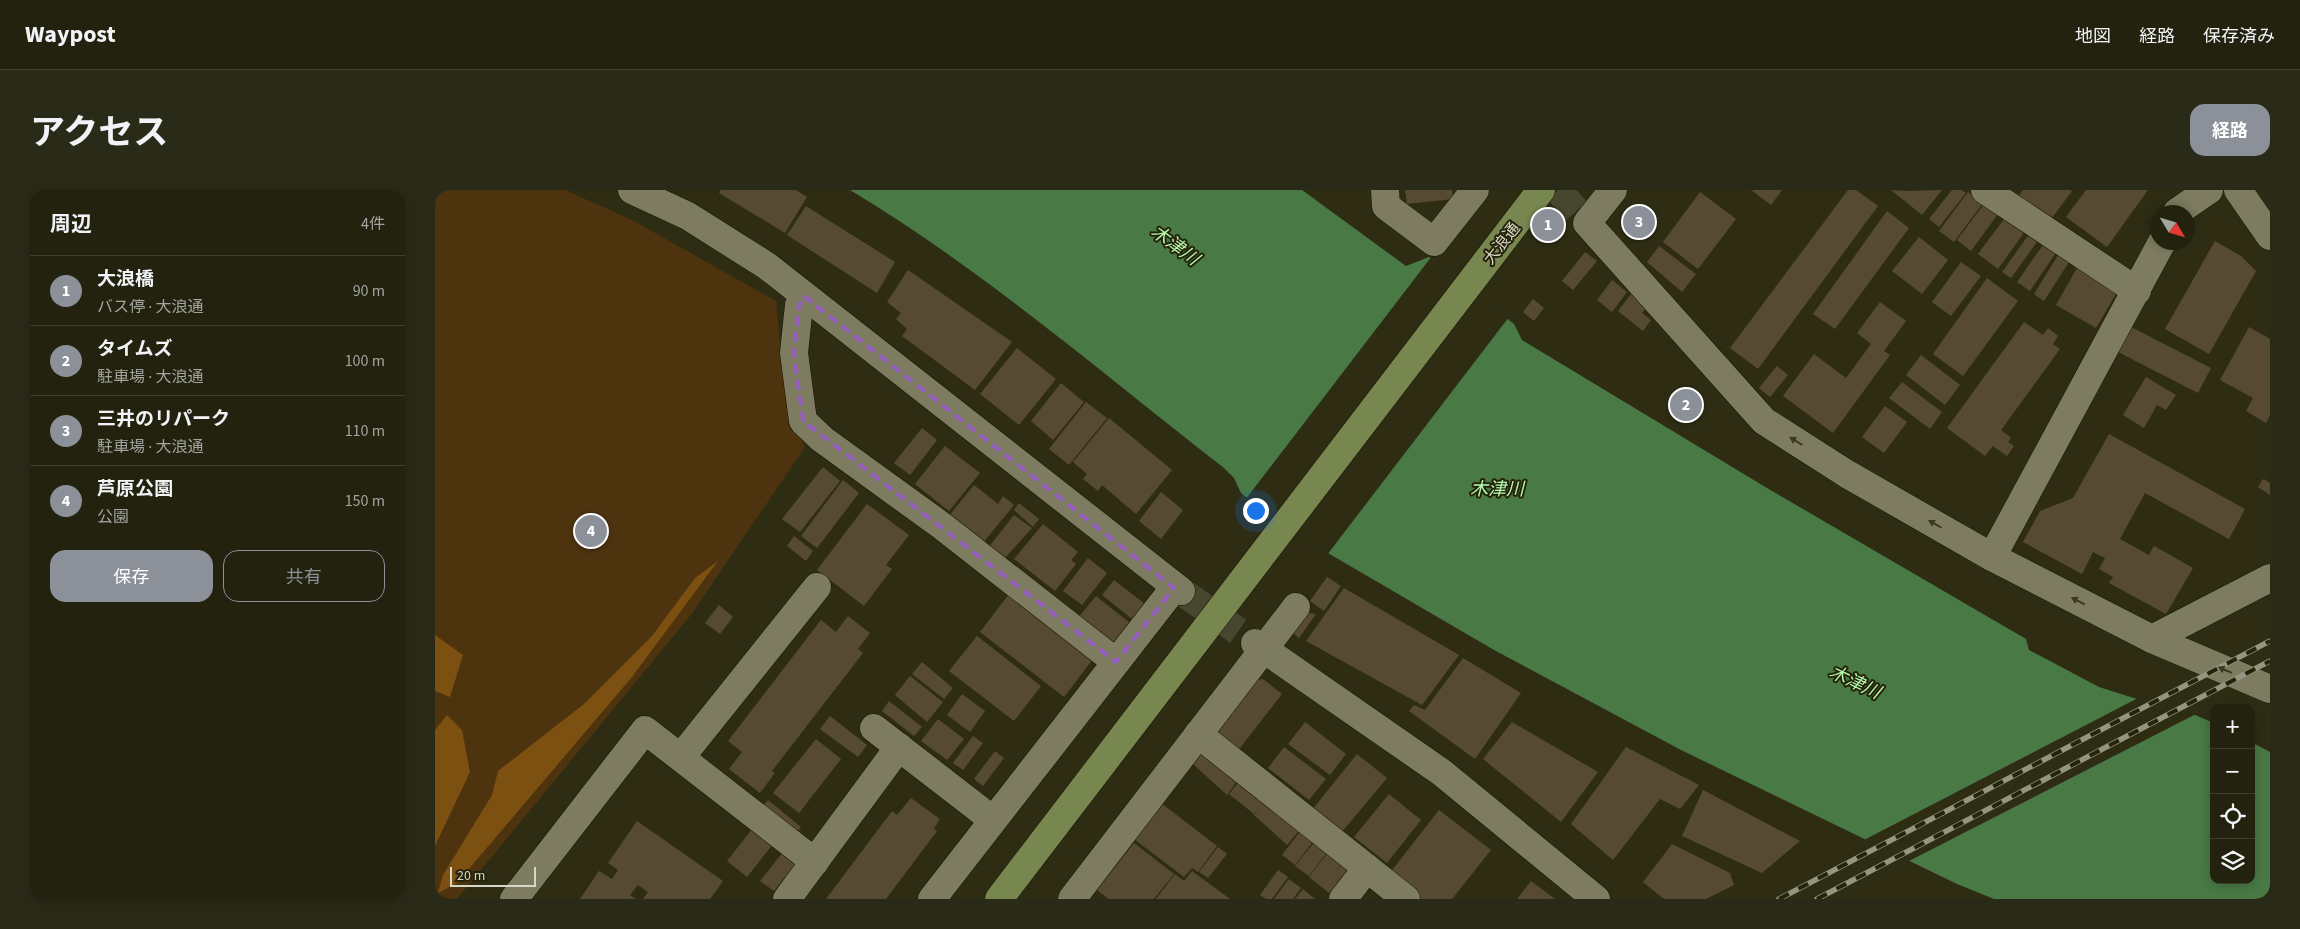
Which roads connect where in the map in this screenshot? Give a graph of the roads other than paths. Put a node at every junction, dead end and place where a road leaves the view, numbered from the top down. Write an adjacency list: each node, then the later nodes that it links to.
1 (632, 190): 13 (street)
2 (1385, 190): 3 (street)
3 (1475, 190)
4 (1541, 190): 32 (main road, 大浪通)
5 (1613, 190): 14 (street, one-way to 5)
6 (2209, 190): 9 (street)
7 (2238, 190): 10 (street)
8 (1999, 194): 12 (street)
9 (2187, 205)
10 (2270, 236)
11 (2157, 250): 12 (street)
12 (2137, 291): 14 (street)
13 (804, 296): 20 (street); 20 (street)
14 (1992, 557): 18 (street, one-way to 14)
15 (2270, 578): 18 (street)
16 (817, 587): 25 (street)
17 (1296, 607): 19 (street)
18 (2152, 639): 21 (street, one-way to 18)
19 (1259, 646): 23 (street); 36 (street)
20 (1116, 662): 26 (street)
21 (2270, 689)
22 (874, 728): 24 (street)
23 (1198, 734): 28 (street); 33 (street)
24 (899, 747): 26 (street); 27 (street)
25 (681, 758): 27 (street); 29 (street)
26 (993, 820): 31 (street)
27 (815, 862): 30 (street)
28 (1367, 868): 34 (street); 35 (street)
29 (513, 899)
30 (787, 899)
31 (932, 899)
32 (999, 899)
33 (1072, 899)
34 (1343, 899)
35 (1406, 899)
36 (1596, 899)

